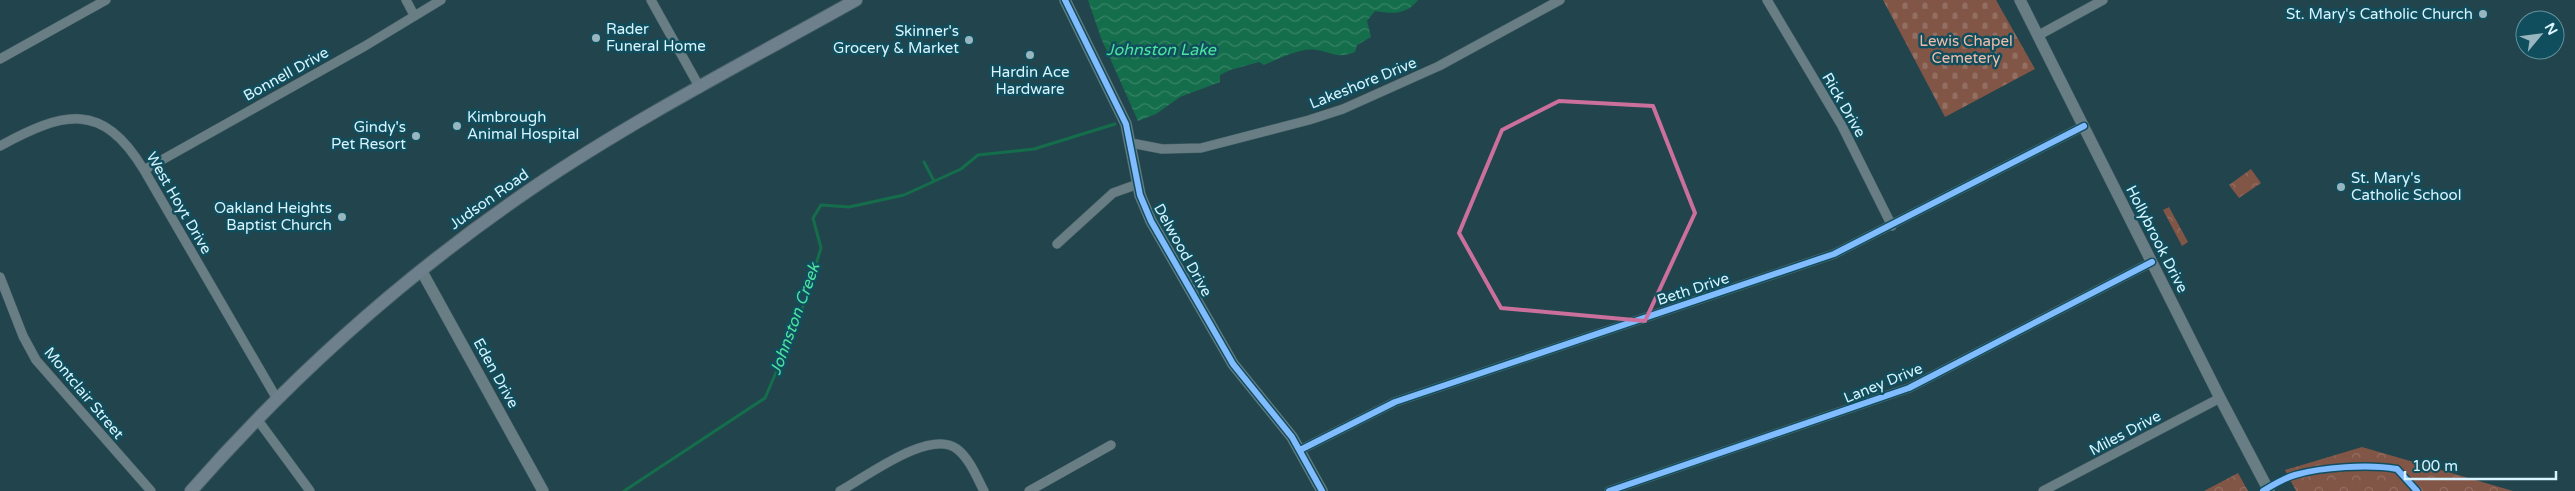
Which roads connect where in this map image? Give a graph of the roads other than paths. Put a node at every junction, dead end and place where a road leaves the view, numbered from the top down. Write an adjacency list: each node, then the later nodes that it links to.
1 (106, 0): 13 (street)
2 (406, 0): 11 (street)
3 (441, 0): 11 (street, Bonnell Drive)
4 (651, 0): 14 (street)
5 (856, 0): 14 (main road, Judson Road)
6 (1065, 0): 16 (street, Delwood Drive)
7 (1560, 0): 16 (street, Lakeshore Drive)
8 (1767, 0): 20 (street, Rick Drive)
9 (2020, 0): 12 (street, Hollybrook Drive)
10 (2103, 0): 12 (street)
11 (414, 15): 18 (street, Bonnell Drive)
12 (2039, 35): 15 (street, Hollybrook Drive)
13 (0, 59)
14 (700, 88): 23 (main road, Judson Road)
15 (2084, 126): 20 (street, Beth Drive); 22 (street, Hollybrook Drive)
16 (1131, 143): 19 (street, Delwood Drive)
17 (0, 146): 18 (street, West Hoyt Drive)
18 (144, 170): 25 (street, West Hoyt Drive)
19 (1138, 184): 21 (street); 29 (street, Delwood Drive)
20 (1892, 226): 29 (street, Beth Drive)
21 (1057, 244)
22 (2152, 262): 26 (street, Hollybrook Drive); 38 (street, Laney Drive)
23 (421, 270): 25 (main road, Judson Road); 33 (street, Eden Drive)
24 (0, 277): 30 (street, Montclair Street)
25 (277, 398): 27 (main road, Judson Road)
26 (2220, 398): 39 (street, Miles Drive); 40 (street, Hollybrook Drive)
27 (256, 420): 31 (main road, Judson Road); 32 (street)
28 (1111, 445): 36 (street)
29 (1300, 450): 37 (street, Delwood Drive)
30 (150, 491)
31 (191, 491)
32 (310, 491)
33 (543, 491)
34 (840, 491): 35 (street)
35 (984, 491)
36 (1029, 491)
37 (1322, 491)
38 (1609, 491)
39 (2043, 491)
40 (2269, 491)

